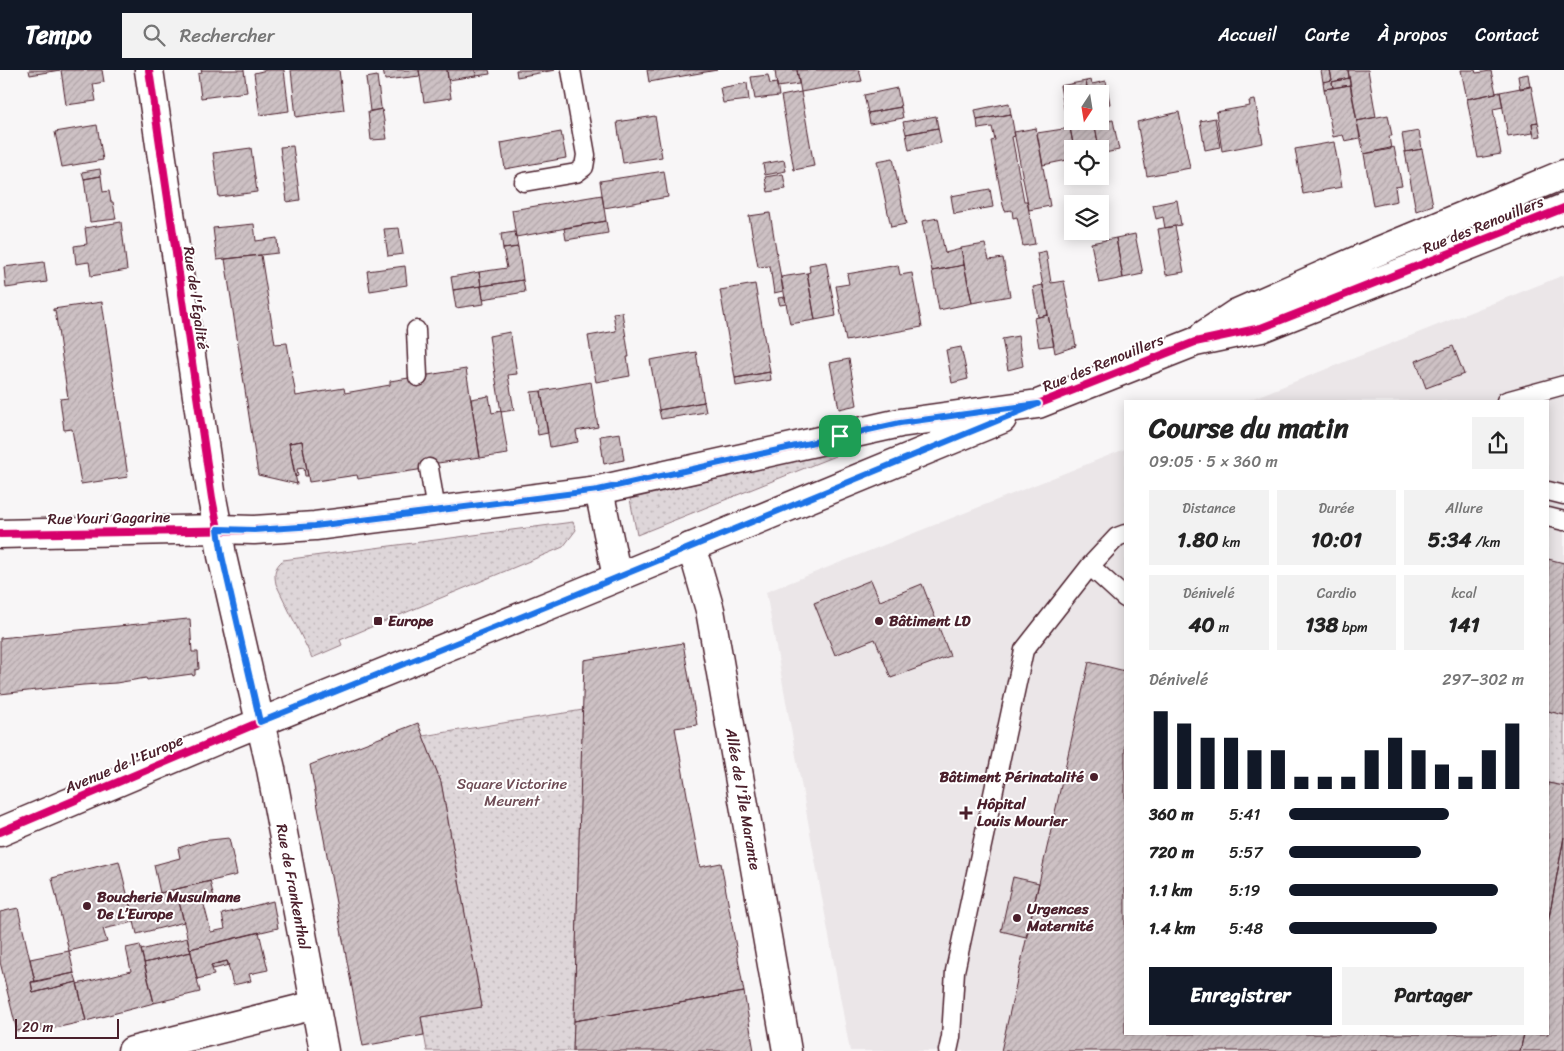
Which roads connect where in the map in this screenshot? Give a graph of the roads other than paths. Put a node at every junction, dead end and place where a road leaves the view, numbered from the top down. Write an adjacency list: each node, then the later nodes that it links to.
1 (148, 70): 19 (street, Rue de l'Égalité)
2 (571, 70): 4 (lane)
3 (1564, 174): 7 (street, Rue des Renouillers)
4 (524, 182)
5 (1564, 208): 7 (street, Rue des Renouillers)
6 (416, 330): 8 (lane)
7 (1195, 342): 11 (street, Rue des Renouillers)
8 (418, 377)
9 (1562, 388): 10 (lane)
10 (1514, 400)
11 (1038, 404): 13 (street, Rue des Renouillers); 22 (street, Avenue de l'Europe)
12 (429, 468): 16 (lane)
13 (598, 490): 16 (street, Rue des Renouillers); 24 (street)
14 (1549, 491): 15 (lane)
15 (1564, 495)
16 (436, 511): 19 (street, Rue des Renouillers)
17 (1549, 517): 18 (lane)
18 (1564, 520)
19 (218, 529): 20 (street, Rue Youri Gagarine); 26 (street, Rue de l'Égalité)
20 (0, 534)
21 (1124, 534): 23 (lane)
22 (690, 548): 24 (street, Avenue de l'Europe); 31 (street, Allée de l'Île Marante)
23 (1090, 566): 25 (lane); 32 (lane)
24 (617, 577): 26 (street, Avenue de l'Europe)
25 (1124, 597)
26 (260, 722): 27 (street, Avenue de l'Europe); 28 (street, Rue de Frankenthal)
27 (0, 832)
28 (315, 1005): 29 (street); 30 (street, Rue de Frankenthal)
29 (132, 1051)
30 (324, 1051)
31 (787, 1051)
32 (948, 1051)

